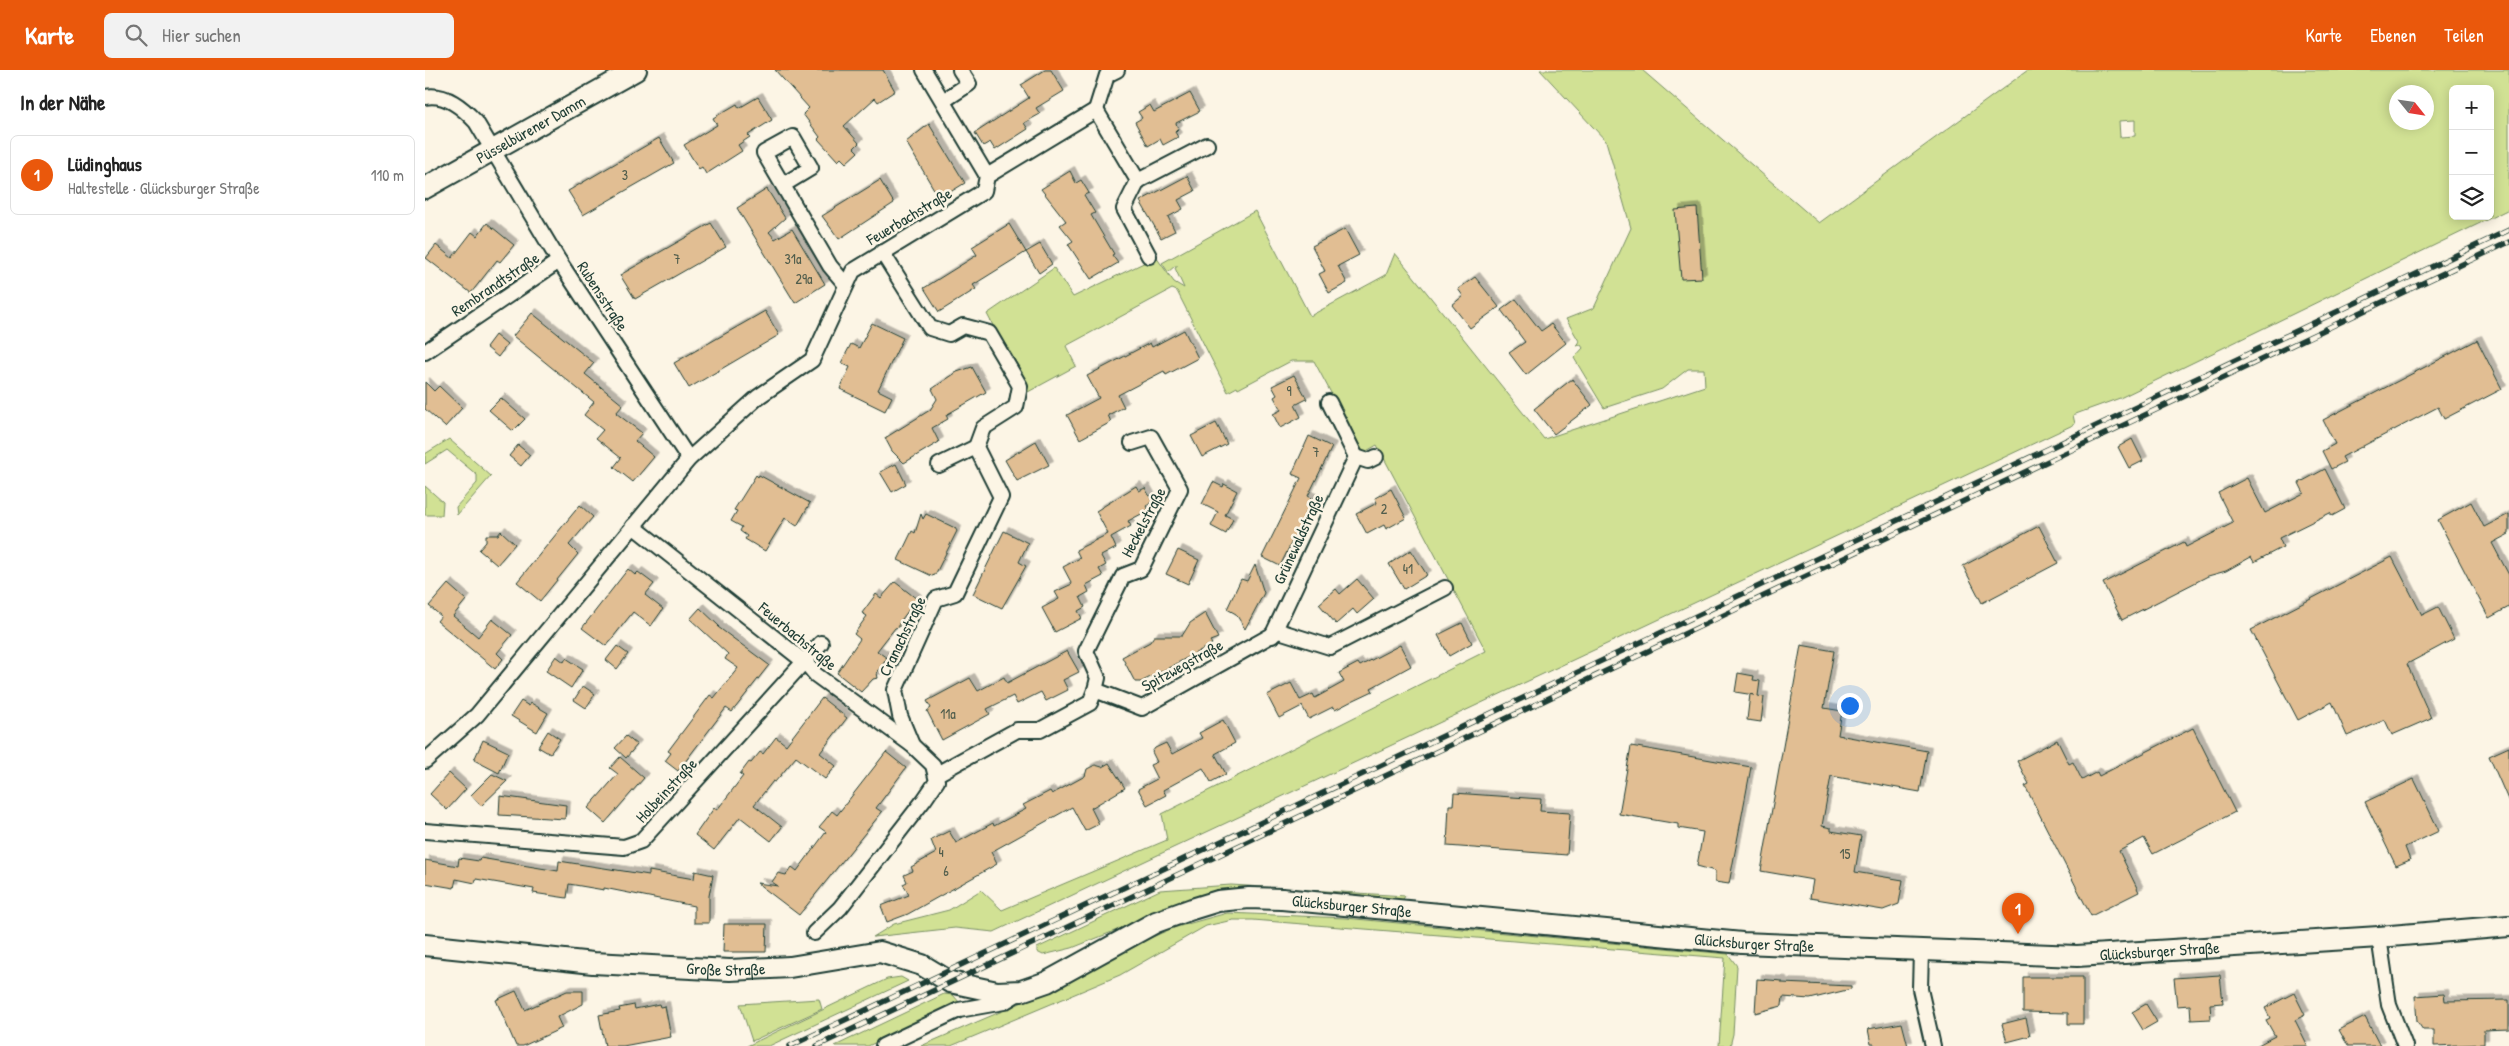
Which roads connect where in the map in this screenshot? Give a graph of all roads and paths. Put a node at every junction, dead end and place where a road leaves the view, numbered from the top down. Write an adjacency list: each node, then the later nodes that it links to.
1 (636, 70): 9 (main road, Püsselbürener Damm)
2 (924, 70): 6 (street)
3 (960, 70): 6 (street)
4 (1117, 70): 7 (street)
5 (425, 98): 9 (street, Rubensstraße)
6 (943, 101): 10 (street)
7 (1096, 110): 10 (street, Feuerbachstraße); 11 (street)
8 (1207, 145): 11 (street)
9 (492, 149): 13 (main road, Püsselbürener Damm); 16 (street, Rubensstraße)
10 (987, 176): 14 (street, Feuerbachstraße)
11 (1138, 181): 15 (street)
12 (783, 185): 17 (street)
13 (425, 188)
14 (882, 252): 17 (street, Feuerbachstraße); 21 (street)
15 (1149, 256)
16 (559, 261): 18 (street, Rembrandtstraße); 24 (street, Rubensstraße)
17 (846, 285): 24 (street, Feuerbachstraße)
18 (425, 352)
19 (1329, 402): 22 (street)
20 (1132, 443): 31 (street, Heckelstraße)
21 (976, 447): 25 (street); 32 (street, Cranachstraße)
22 (1356, 457): 23 (street); 28 (street, Grünewaldstraße)
23 (1376, 457)
24 (689, 459): 26 (street, Feuerbachstraße)
25 (939, 464)
26 (633, 526): 30 (street, Feuerbachstraße); 33 (street, Feuerbachstraße)
27 (1445, 588): 28 (street)
28 (1272, 636): 31 (street, Spitzwegstraße)
29 (821, 643): 30 (street, Holbeinstraße)
30 (805, 663): 32 (street, Feuerbachstraße); 35 (street, Holbeinstraße)
31 (1095, 690): 34 (street)
32 (912, 745): 34 (street, Feuerbachstraße)
33 (425, 761)
34 (937, 774): 37 (street)
35 (425, 830)
36 (2509, 926): 38 (main road, Glücksburger Straße)
37 (814, 933)
38 (2379, 937): 40 (main road, Glücksburger Straße); 44 (street)
39 (425, 945): 41 (main road, Große Straße)
40 (1921, 950): 41 (main road, Glücksburger Straße); 43 (street)
41 (1021, 991): 42 (street)
42 (883, 1046)
43 (1933, 1046)
44 (2405, 1046)

